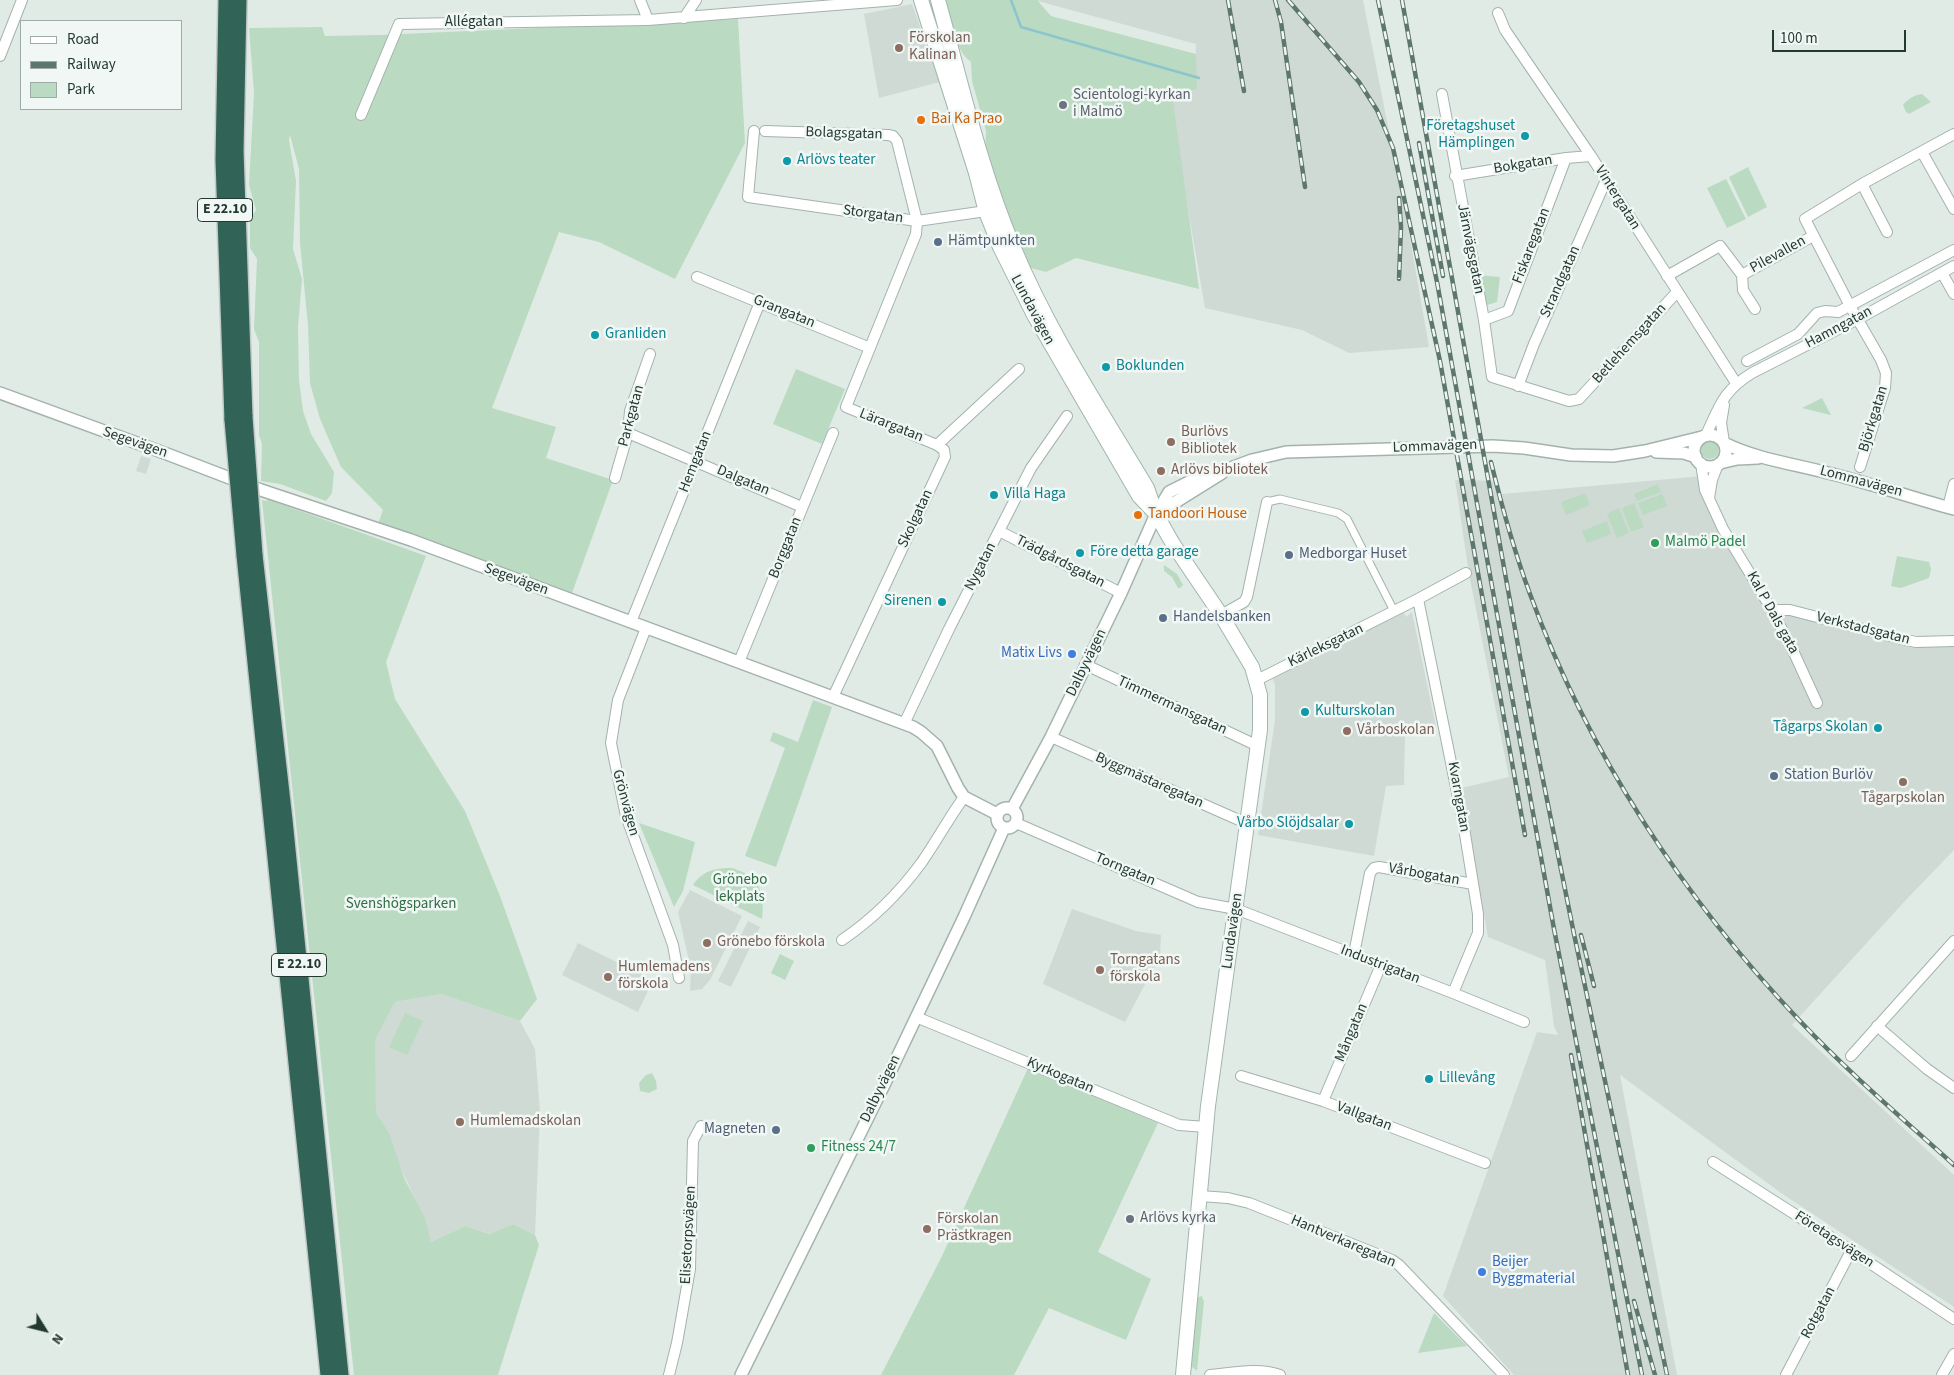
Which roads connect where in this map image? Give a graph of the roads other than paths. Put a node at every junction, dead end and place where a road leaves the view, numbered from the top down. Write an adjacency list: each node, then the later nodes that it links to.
1 (22, 0): 13 (street)
2 (226, 0): 52 (highway, E 22.10)
3 (239, 0): 52 (highway, E 22.10)
4 (640, 0): 12 (street)
5 (696, 0): 11 (street)
6 (897, 0): 9 (street, Allégatan)
7 (921, 0): 26 (main road, Lundavägen)
8 (938, 0): 26 (main road, Lundavägen)
9 (848, 2): 11 (street, Allégatan)
10 (1498, 13): 20 (street, Vintergatan)
11 (684, 18): 12 (street, Allégatan)
12 (648, 20): 15 (street, Allégatan)
13 (0, 56)
14 (1442, 94): 22 (street, Järnvägsgatan)
15 (361, 115)
16 (754, 131): 27 (street, Storgatan)
17 (765, 131): 27 (street, Bolagsgatan)
18 (1954, 134): 19 (street, Pilevallen)
19 (1922, 152): 24 (street, Pilevallen); 25 (street)
20 (1591, 156): 21 (street, Bokgatan); 23 (street, Vintergatan)
21 (1566, 158): 22 (street, Bokgatan); 42 (street, Fiskaregatan)
22 (1455, 176): 42 (street, Järnvägsgatan)
23 (1606, 180): 34 (street, Vintergatan); 48 (street, Strandgatan)
24 (1862, 184): 28 (street); 29 (street, Pilevallen)
25 (1954, 209)
26 (992, 210): 27 (street, Storgatan); 70 (main road, Lundavägen)
27 (917, 221): 43 (street)
28 (1888, 232)
29 (1813, 236): 33 (street, Pilevallen); 39 (street, Pilevallen)
30 (1954, 250): 39 (street)
31 (1954, 266): 32 (street, Hamngatan)
32 (1942, 273): 37 (street); 41 (street, Hamngatan)
33 (1742, 275): 34 (street, Pilevallen); 40 (street, Pilevallen)
34 (1667, 276): 36 (street, Vintergatan)
35 (697, 277): 38 (street, Grangatan)
36 (1677, 292): 47 (street, Vintergatan); 48 (street, Betlehemsgatan)
37 (1954, 294)
38 (760, 302): 43 (street, Grangatan); 61 (street, Hemgatan)
39 (1850, 306): 41 (street, Pilevallen); 45 (street)
40 (1755, 309)
41 (1858, 319): 47 (street, Hamngatan); 63 (street, Björkgatan)
42 (1484, 320): 48 (street, Järnvägsgatan)
43 (870, 348): 57 (street, Lärargatan)
44 (650, 354): 53 (street, Parkgatan)
45 (1747, 361)
46 (1019, 369): 57 (street)
47 (1736, 383): 50 (street, Hamngatan)
48 (1518, 386)
49 (0, 393): 79 (street, Segevägen)
50 (1728, 394): 55 (street, Hamngatan); 56 (street, Hamngatan)
51 (1067, 416): 71 (street, Nygatan)
52 (238, 419): 72 (highway, E 22.10, bridge)
53 (628, 433): 61 (street, Dalgatan); 64 (street, Parkgatan)
54 (833, 434): 68 (street, Borggatan)
55 (1704, 436): 56 (street, Lommavägen); 58 (street, Lommavägen); 60 (street)
56 (1724, 442): 59 (street, Lommavägen); 62 (street)
57 (937, 445): 85 (street, Skolgatan)
58 (1645, 451): 60 (street, Lommavägen); 70 (street, Lommavägen)
59 (1767, 458): 62 (street, Lommavägen); 69 (street, Lommavägen)
60 (1698, 460): 62 (street, Lommavägen); 66 (street, Kal P Dals gata)
61 (697, 461): 68 (street, Dalgatan); 79 (street, Hemgatan)
62 (1719, 464): 66 (street)
63 (1860, 466)
64 (615, 478)
65 (1954, 484): 69 (street)
66 (1708, 499): 76 (street, Kal P Dals gata)
67 (1267, 502): 77 (street); 78 (street)
68 (802, 507): 82 (street, Borggatan)
69 (1951, 508)
70 (1156, 514): 74 (street, Dalbyvägen); 78 (main road, Lundavägen)
71 (999, 531): 74 (street, Trädgårdsgatan); 87 (street, Nygatan)
72 (250, 555): 119 (highway, E 22.10); 120 (highway, E 22.10)
73 (1466, 573): 75 (street, Kärleksgatan)
74 (1120, 594): 83 (street, Dalbyvägen)
75 (1418, 599): 77 (street, Kärleksgatan); 96 (street, Kvarngatan)
76 (1772, 610): 81 (street, Verkstadsgatan); 86 (street, Kal P Dals gata)
77 (1394, 611): 84 (street, Kärleksgatan)
78 (1221, 615): 84 (main road, Lundavägen)
79 (631, 622): 80 (street, Segevägen)
80 (646, 628): 82 (street, Segevägen); 102 (street, Grönvägen)
81 (1954, 641)
82 (739, 662): 85 (street, Segevägen)
83 (1086, 665): 88 (street, Dalbyvägen); 89 (street, Timmermansgatan)
84 (1257, 680): 89 (main road, Lundavägen)
85 (833, 697): 87 (street, Segevägen)
86 (1817, 703)
87 (904, 724): 90 (street, Segevägen)
88 (1051, 737): 91 (street, Dalbyvägen); 94 (street, Byggmästaregatan)
89 (1258, 746): 94 (main road, Lundavägen)
90 (964, 797): 92 (street); 98 (street)
91 (1012, 809): 92 (street); 93 (street)
92 (997, 814): 95 (street)
93 (1016, 823): 95 (street); 97 (street, Torngatan)
94 (1248, 824): 97 (main road, Lundavägen)
95 (1004, 828): 104 (street, Dalbyvägen)
96 (1473, 884): 100 (street, Vårbogatan); 103 (street, Kvarngatan)
97 (1236, 909): 100 (street, Industrigatan); 112 (main road, Lundavägen)
98 (842, 940)
99 (1954, 941): 106 (street)
100 (1354, 954): 101 (street, Industrigatan)
101 (1381, 965): 103 (street, Industrigatan); 110 (street, Mångatan)
102 (679, 978)
103 (1453, 993): 105 (street, Industrigatan)
104 (916, 1017): 112 (street, Kyrkogatan); 122 (street, Dalbyvägen)
105 (1524, 1022)
106 (1877, 1026): 107 (street); 109 (street)
107 (1851, 1056)
108 (1240, 1076): 110 (street, Vallgatan)
109 (1954, 1088)
110 (1323, 1101): 114 (street, Vallgatan)
111 (701, 1126): 121 (street, Elisetorpsvägen)
112 (1206, 1127): 115 (main road, Lundavägen)
113 (1713, 1162): 116 (street, Företagsvägen)
114 (1485, 1163)
115 (1200, 1196): 123 (main road, Lundavägen); 126 (street, Hantverkaregatan)
116 (1851, 1251): 117 (street, Företagsvägen); 127 (street, Rotgatan)
117 (1954, 1319)
118 (1954, 1354): 128 (street)
119 (328, 1375)
120 (341, 1375)
121 (669, 1375)
122 (741, 1375)
123 (1183, 1375)
124 (1210, 1375): 125 (street)
125 (1280, 1375)
126 (1504, 1375)
127 (1786, 1375)
128 (1942, 1375)

